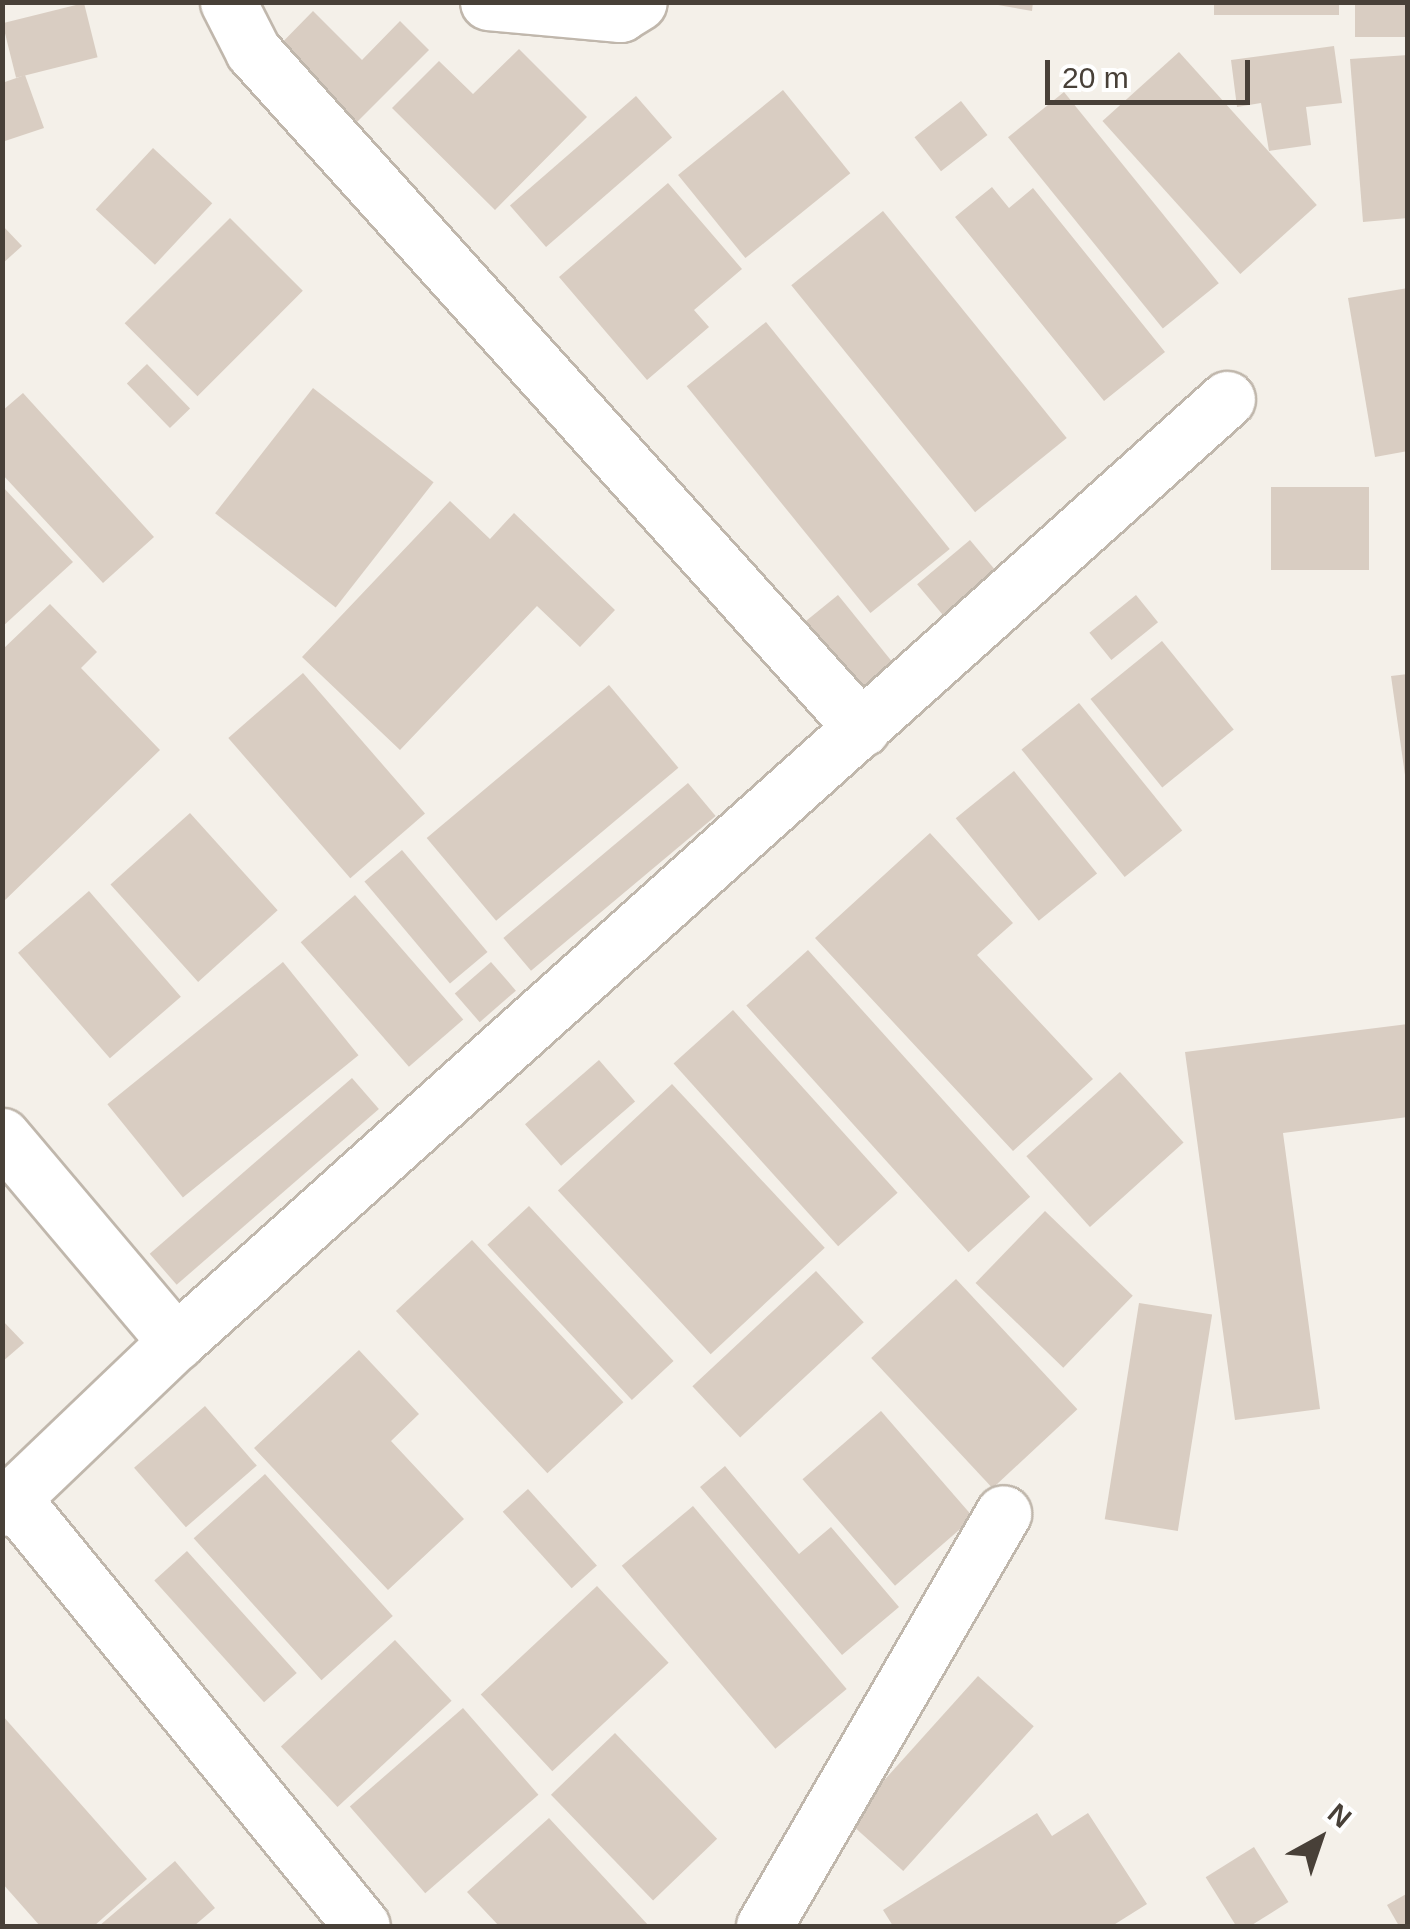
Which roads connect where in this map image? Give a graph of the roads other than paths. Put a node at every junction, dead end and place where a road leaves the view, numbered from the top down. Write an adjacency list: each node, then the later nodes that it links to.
1 (228, 2): 5 (street)
2 (488, 2): 3 (street)
3 (639, 2)
4 (1228, 400): 5 (street)
5 (862, 728): 7 (street)
6 (2, 1136): 7 (street)
7 (176, 1342): 8 (street)
8 (8, 1503): 10 (street)
9 (1003, 1513): 11 (street)
10 (362, 1926)
11 (764, 1926)

